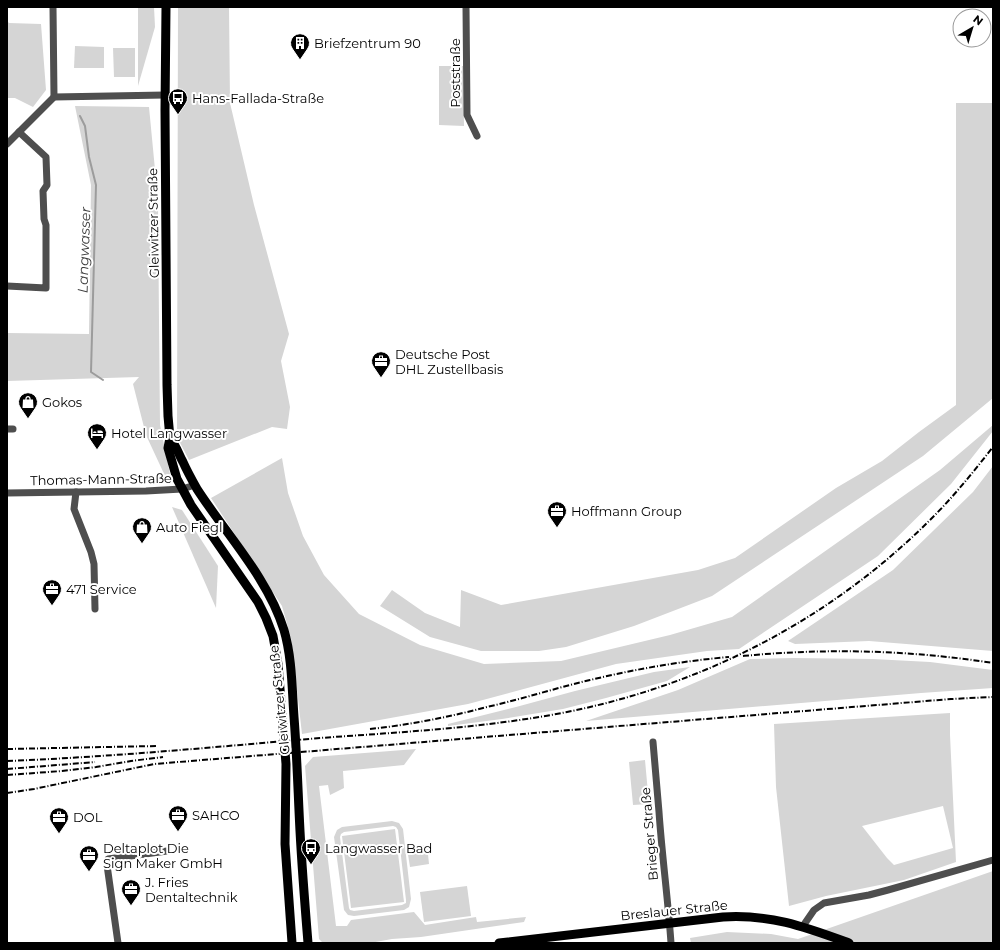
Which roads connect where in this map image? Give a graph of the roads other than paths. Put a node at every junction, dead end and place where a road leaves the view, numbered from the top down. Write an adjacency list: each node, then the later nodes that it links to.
1 (53, 7): 5 (street)
2 (166, 7): 4 (main road, Gleiwitzer Straße)
3 (466, 7): 7 (street, Poststraße)
4 (165, 95): 5 (street); 10 (main road, Gleiwitzer Straße)
5 (54, 97): 6 (street)
6 (19, 132): 8 (street); 9 (street)
7 (477, 136)
8 (7, 144)
9 (7, 286)
10 (170, 438): 11 (main road, Gleiwitzer Straße); 12 (main road, Gleiwitzer Straße)
11 (195, 485): 12 (street, Thomas-Mann-Straße); 21 (main road, Gleiwitzer Straße)
12 (182, 489): 13 (street, Thomas-Mann-Straße); 23 (main road, Gleiwitzer Straße)
13 (76, 492): 14 (street, Thomas-Mann-Straße); 15 (street)
14 (7, 493)
15 (95, 609)
16 (653, 742): 19 (street, Brieger Straße)
17 (167, 851): 22 (street)
18 (993, 860): 20 (street)
19 (670, 924): 20 (main road, Breslauer Straße); 26 (main road, Breslauer Straße); 27 (street, Brieger Straße)
20 (802, 926): 28 (main road, Breslauer Straße)
21 (307, 930): 24 (main road, Gleiwitzer Straße); 25 (main road)
22 (118, 943)
23 (292, 943)
24 (308, 943)
25 (315, 943)
26 (499, 943)
27 (671, 943)
28 (849, 943)

